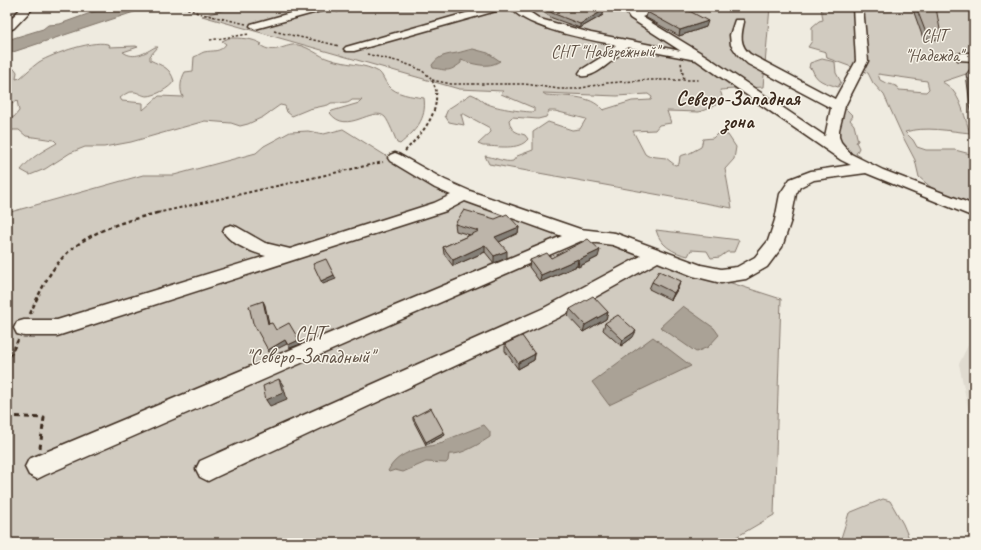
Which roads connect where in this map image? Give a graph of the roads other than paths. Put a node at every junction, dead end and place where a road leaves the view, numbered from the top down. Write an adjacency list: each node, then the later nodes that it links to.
1 (29, 7): 9 (street)
2 (324, 7): 10 (street)
3 (499, 7): 12 (street)
4 (515, 7): 11 (street)
5 (658, 7): 7 (street)
6 (858, 7): 15 (street)
7 (631, 12): 13 (street)
8 (738, 22): 15 (street)
9 (7, 28)
10 (255, 30)
11 (624, 43): 13 (street); 14 (street)
12 (350, 49)
13 (702, 59): 16 (street)
14 (585, 73)
15 (838, 106): 16 (street)
16 (846, 157): 18 (street)
17 (395, 158): 19 (street)
18 (867, 168): 20 (street); 24 (street)
19 (464, 195): 22 (street); 23 (street)
20 (974, 211)
21 (231, 231): 23 (street)
22 (579, 235): 24 (street); 26 (street)
23 (290, 255): 25 (street)
24 (657, 255): 27 (street)
25 (24, 328)
26 (37, 467)
27 (208, 469)

